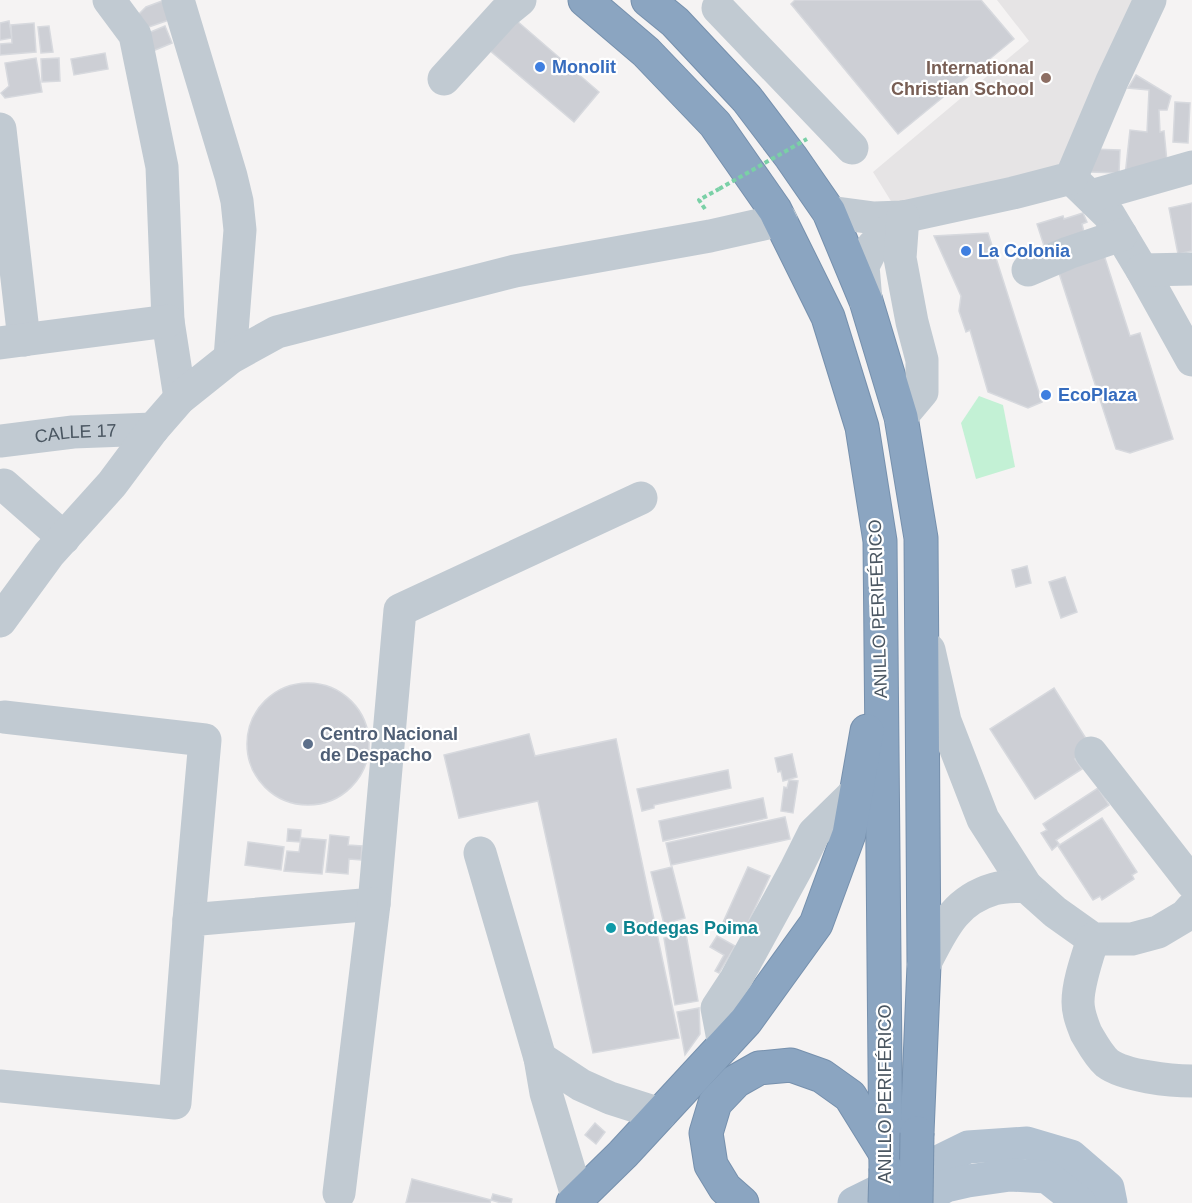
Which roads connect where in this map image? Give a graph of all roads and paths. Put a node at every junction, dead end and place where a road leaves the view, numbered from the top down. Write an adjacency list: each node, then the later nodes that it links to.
1 (109, 0): 24 (street)
2 (178, 0): 26 (street)
3 (520, 0): 9 (street)
4 (585, 0): 18 (highway, ANILLO PERIFÉRICO)
5 (648, 0): 8 (highway, ANILLO PERIFÉRICO)
6 (1150, 0): 14 (street)
7 (722, 4): 8 (street); 12 (street)
8 (688, 37): 16 (highway, ANILLO PERIFÉRICO)
9 (444, 79)
10 (0, 129): 25 (street)
11 (807, 139): 15 (path, bridge)
12 (852, 147)
13 (1192, 167): 14 (street)
14 (1081, 187): 17 (street); 19 (street)
15 (719, 189)
16 (829, 212): 17 (street); 23 (highway, ANILLO PERIFÉRICO)
17 (903, 217): 23 (street); 29 (street)
18 (781, 220): 26 (street); 37 (highway, ANILLO PERIFÉRICO)
19 (1121, 235): 21 (street); 22 (street)
20 (1192, 269): 22 (street)
21 (1028, 270)
22 (1142, 270): 27 (street)
23 (866, 302): 29 (highway, ANILLO PERIFÉRICO)
24 (168, 321): 25 (street); 28 (street)
25 (12, 342)
26 (230, 358): 28 (street)
27 (1192, 360)
28 (180, 398): 30 (street)
29 (901, 417): 35 (highway, ANILLO PERIFÉRICO)
30 (153, 429): 31 (street, CALLE 17); 34 (street)
31 (0, 441)
32 (4, 484): 34 (street)
33 (641, 498): 44 (street)
34 (64, 538): 36 (street)
35 (921, 617): 43 (street); 48 (highway, ANILLO PERIFÉRICO)
36 (0, 621)
37 (881, 649): 40 (highway); 54 (highway, ANILLO PERIFÉRICO)
38 (4, 717): 46 (street)
39 (1091, 753): 42 (street)
40 (856, 792): 49 (highway); 49 (street)
41 (480, 853): 50 (street)
42 (1192, 883)
43 (1026, 886): 47 (street); 48 (street)
44 (374, 904): 46 (street); 55 (street)
45 (1192, 908): 47 (street)
46 (189, 920): 52 (street)
47 (1093, 939): 51 (street)
48 (924, 965): 60 (highway, ANILLO PERIFÉRICO, bridge)
49 (724, 1045): 53 (highway)
50 (540, 1058): 53 (street); 56 (street)
51 (1192, 1082)
52 (0, 1086)
53 (660, 1114): 56 (highway)
54 (886, 1162): 57 (highway); 59 (highway, ANILLO PERIFÉRICO, bridge)
55 (339, 1193)
56 (575, 1201)
57 (742, 1203)
58 (854, 1203): 62 (main road)
59 (885, 1203)
60 (916, 1203): 61 (main road)
61 (1080, 1203)
62 (1112, 1203)

